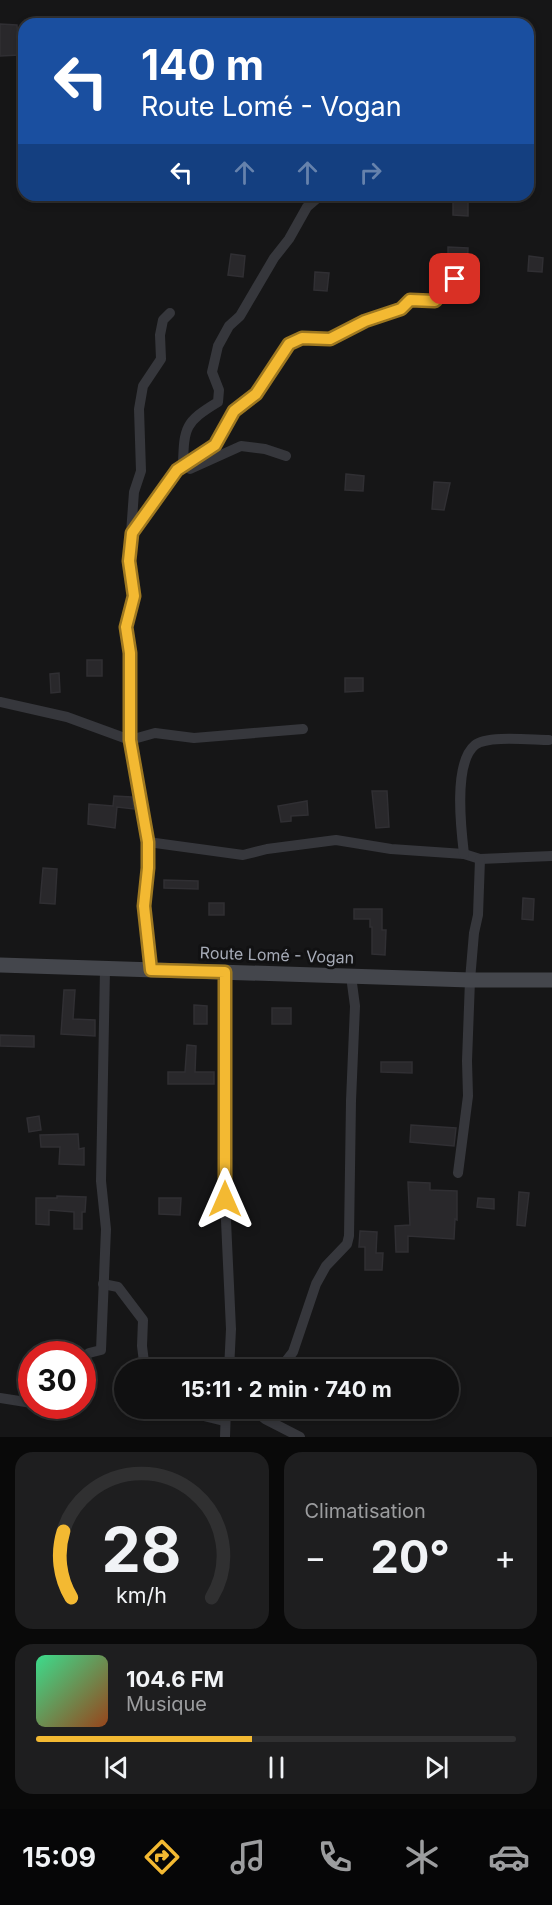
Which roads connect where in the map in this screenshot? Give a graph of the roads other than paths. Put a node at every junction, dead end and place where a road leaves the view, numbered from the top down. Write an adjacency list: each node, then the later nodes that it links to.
1 (314, 201): 5 (street)
2 (455, 279): 5 (street)
3 (170, 313): 6 (street)
4 (286, 456): 5 (street)
5 (183, 465): 6 (street)
6 (132, 533): 9 (street)
7 (0, 702): 9 (street)
8 (303, 729): 9 (street)
9 (130, 740): 11 (street)
10 (549, 740): 12 (street)
11 (148, 842): 12 (street); 17 (street)
12 (464, 854): 14 (street)
13 (552, 856): 14 (street)
14 (480, 859): 20 (street)
15 (0, 965): 16 (main road, Route Lomé - Vogan)
16 (105, 969): 17 (main road, Route Lomé - Vogan); 23 (street)
17 (151, 970): 18 (main road, Route Lomé - Vogan)
18 (225, 972): 19 (main road, Route Lomé - Vogan); 26 (street)
19 (351, 976): 20 (main road, Route Lomé - Vogan); 27 (street)
20 (470, 980): 21 (main road, Route Lomé - Vogan); 22 (street)
21 (552, 980)
22 (458, 1173)
23 (103, 1284): 24 (street); 25 (street)
24 (96, 1351)
25 (144, 1359)
26 (230, 1359)
27 (288, 1359)
28 (0, 1398): 29 (street)
29 (18, 1401)
30 (216, 1419): 32 (street)
31 (265, 1419): 34 (street)
32 (224, 1421): 33 (street)
33 (225, 1437)
34 (300, 1437)

